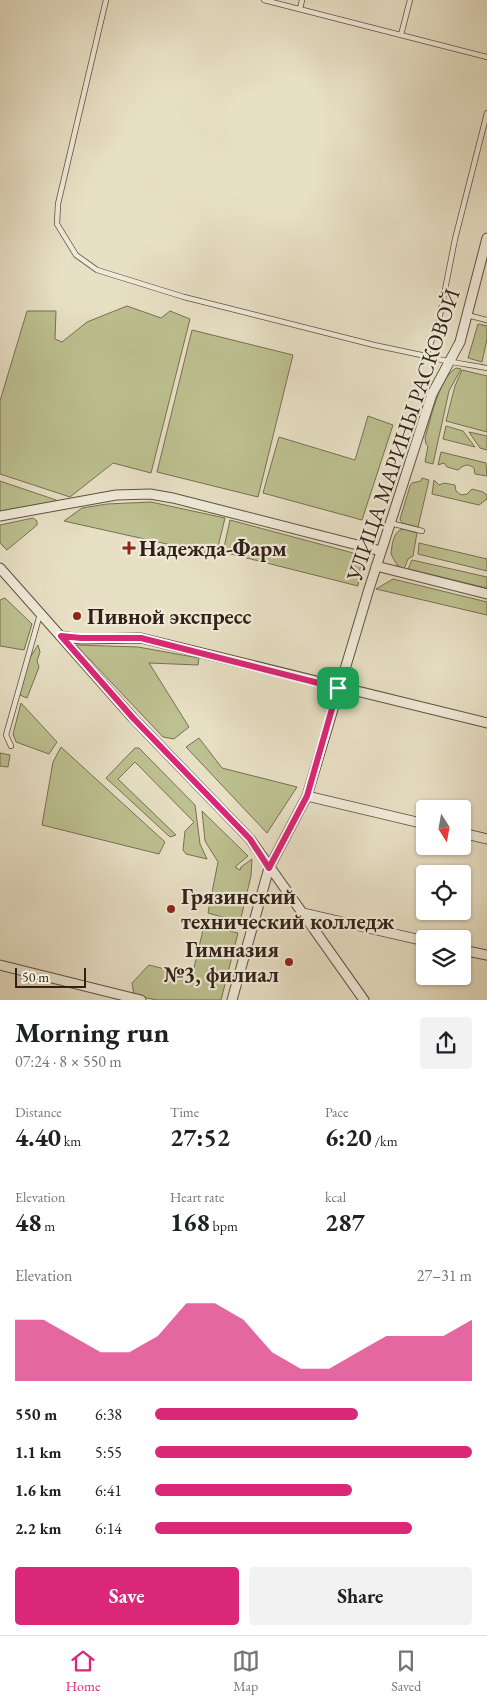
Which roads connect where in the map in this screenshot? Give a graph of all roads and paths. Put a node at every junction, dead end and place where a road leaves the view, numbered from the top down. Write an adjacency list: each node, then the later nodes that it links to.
1 (106, 0): 12 (lane)
2 (264, 0): 5 (lane)
3 (302, 0): 5 (lane)
4 (410, 0): 6 (lane)
5 (300, 9): 6 (lane)
6 (401, 35): 7 (lane)
7 (487, 57)
8 (487, 113): 12 (lane)
9 (487, 238): 10 (street, УЛИЦА МАРИНЫ РАСКОВОЙ)
10 (466, 315): 11 (lane); 13 (street, УЛИЦА МАРИНЫ РАСКОВОЙ)
11 (487, 320)
12 (426, 356): 13 (lane)
13 (448, 363): 14 (lane); 16 (street, УЛИЦА МАРИНЫ РАСКОВОЙ)
14 (487, 368)
15 (0, 516): 18 (street)
16 (390, 523): 17 (lane); 18 (street, УЛИЦА МАРИНЫ РАСКОВОЙ)
17 (422, 531)
18 (381, 551): 19 (street, УЛИЦА МАРИНЫ РАСКОВОЙ)
19 (376, 566): 21 (street); 24 (street, УЛИЦА МАРИНЫ РАСКОВОЙ)
20 (0, 568): 22 (street)
21 (487, 594)
22 (40, 613): 23 (street); 26 (lane)
23 (61, 636): 24 (street); 31 (street)
24 (338, 688): 25 (street); 27 (street, УЛИЦА МАРИНЫ РАСКОВОЙ)
25 (487, 723)
26 (11, 746)
27 (307, 796): 28 (street); 31 (street, УЛИЦА МАРИНЫ РАСКОВОЙ)
28 (416, 822)
29 (471, 835): 30 (street)
30 (487, 839)
31 (269, 868): 32 (street); 38 (street, УЛИЦА МАРИНЫ РАСКОВОЙ)
32 (303, 912): 33 (street); 39 (street)
33 (416, 939)
34 (471, 952): 35 (street)
35 (487, 956)
36 (0, 965): 37 (street)
37 (141, 1000)
38 (232, 1000)
39 (364, 1000)

